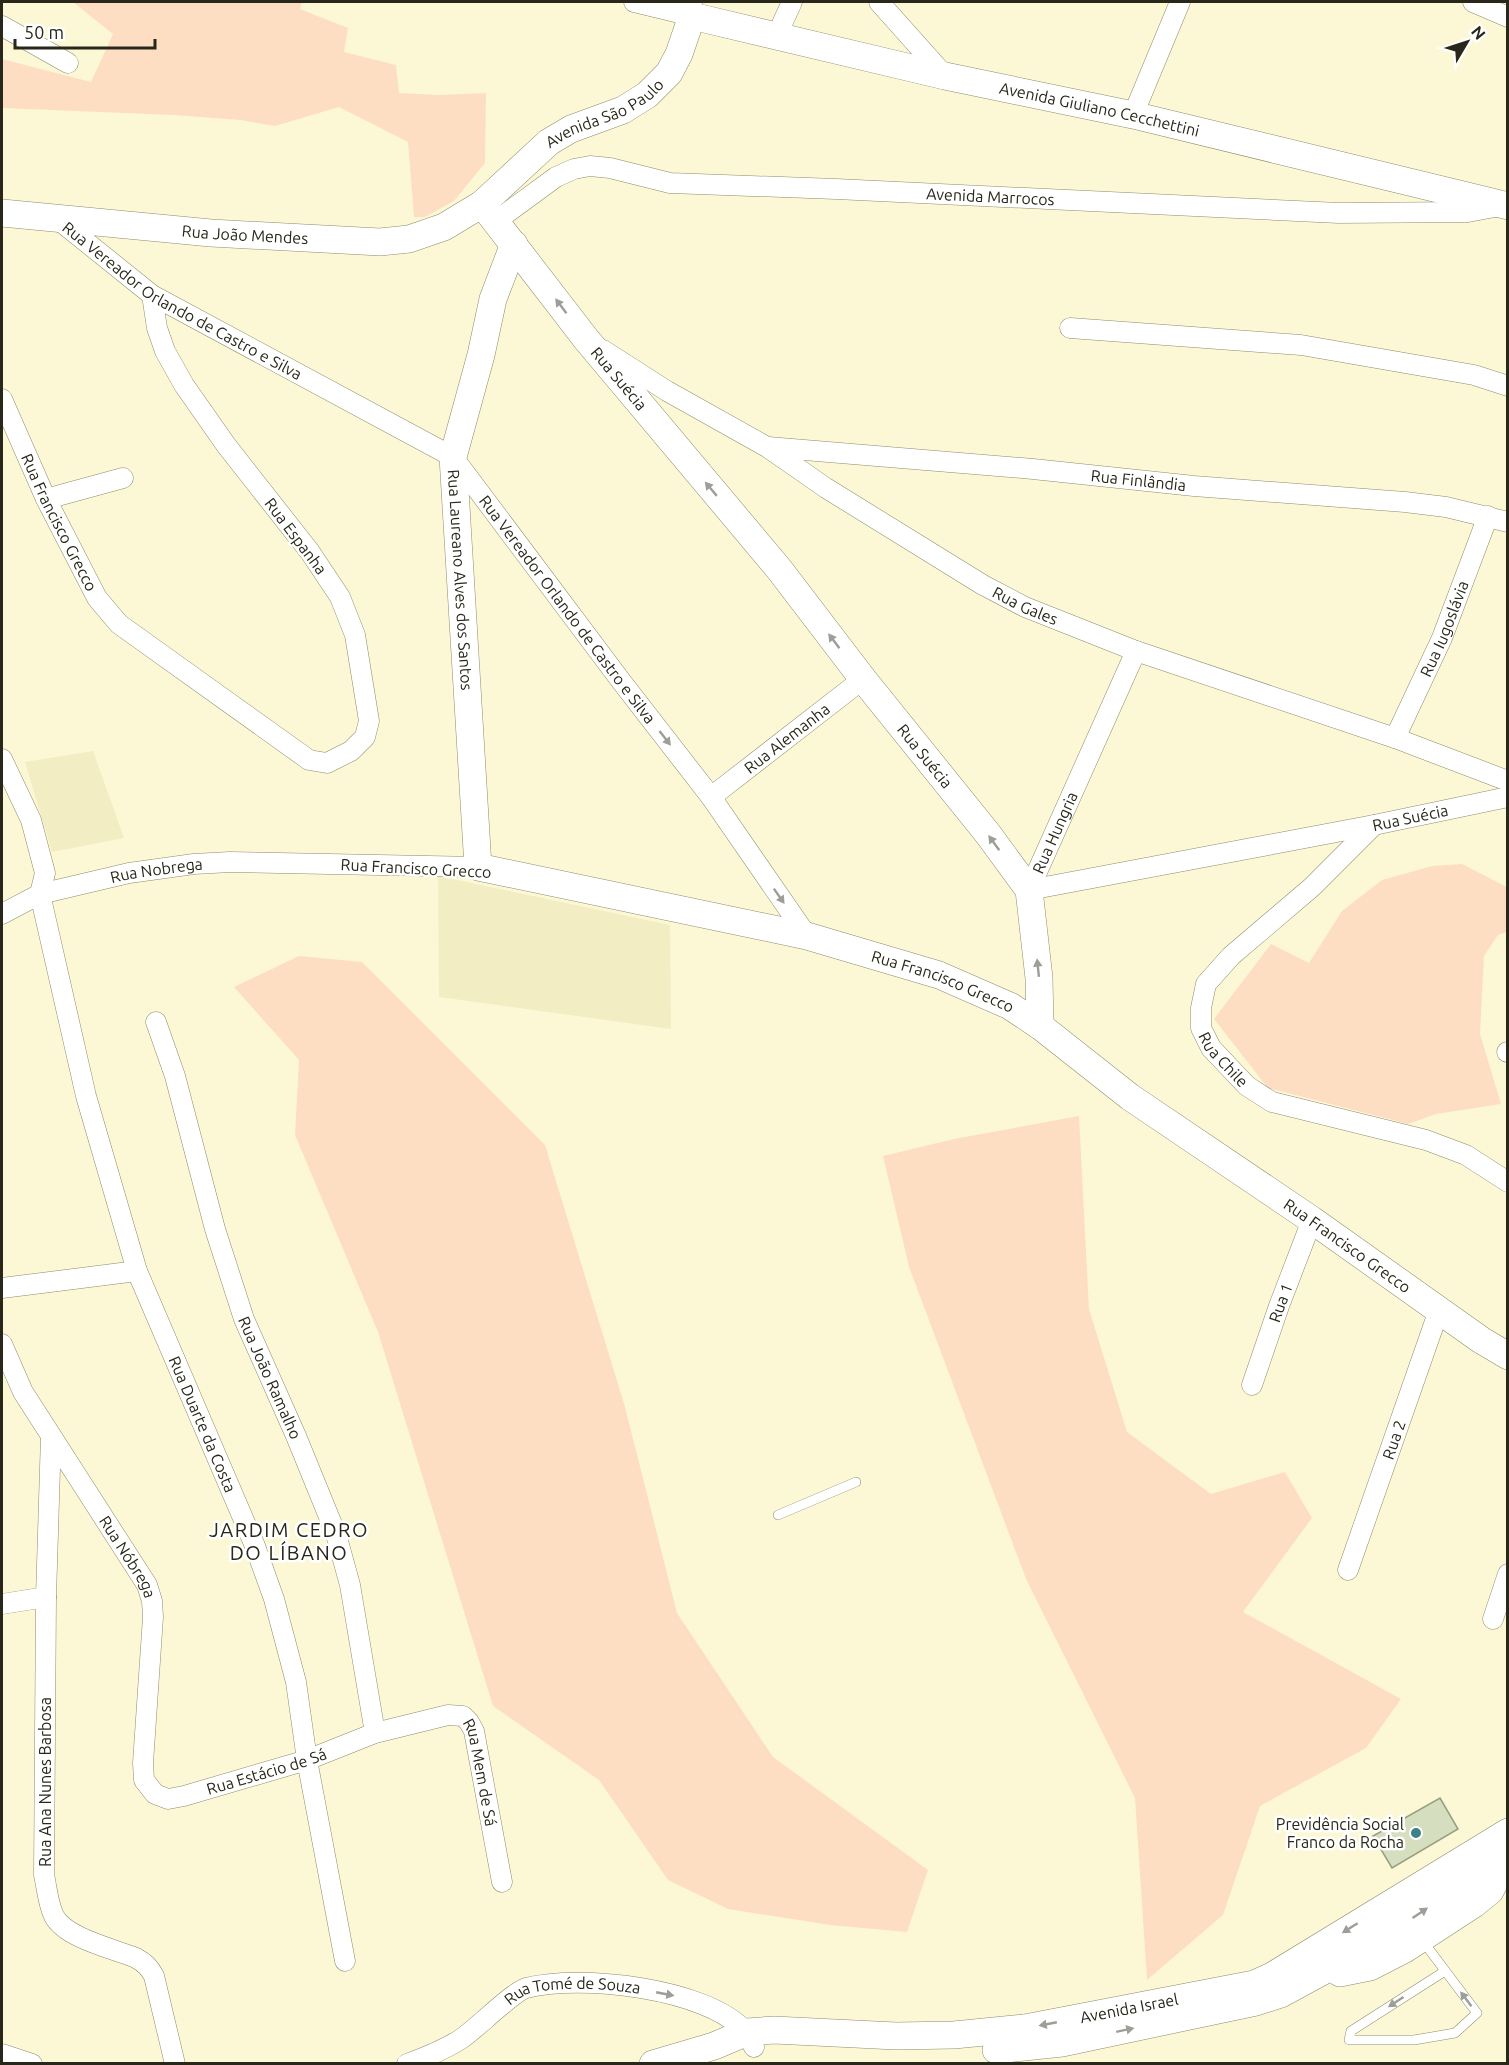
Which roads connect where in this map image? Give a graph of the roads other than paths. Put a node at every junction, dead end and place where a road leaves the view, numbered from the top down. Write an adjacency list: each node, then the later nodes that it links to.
1 (634, 2): 6 (street)
2 (792, 2): 9 (street)
3 (879, 2): 11 (street)
4 (1180, 2): 12 (street)
5 (1473, 2): 7 (street)
6 (689, 9): 9 (street, Avenida Giuliano Cecchettini); 15 (street, Avenida São Paulo)
7 (1508, 17)
8 (2, 26): 10 (street)
9 (776, 37): 11 (street, Avenida Giuliano Cecchettini)
10 (68, 63)
11 (945, 76): 12 (street, Avenida Giuliano Cecchettini)
12 (1133, 115): 13 (street, Avenida Giuliano Cecchettini)
13 (1505, 206): 15 (street, Avenida Marrocos)
14 (2, 213): 16 (street, Rua João Mendes)
15 (489, 213): 16 (street, Rua João Mendes); 17 (street)
16 (54, 217): 18 (street, Rua Vereador Orlando de Castro e Silva)
17 (514, 244): 20 (street, Rua Suécia, one-way to 17); 24 (street, Rua Laureano Alves dos Santos)
18 (152, 295): 24 (street, Rua Vereador Orlando de Castro e Silva); 33 (street, Rua Espanha)
19 (1070, 328): 21 (street)
20 (586, 339): 23 (street, Rua Gales); 30 (street, Rua Suécia, one-way to 20)
21 (1508, 386)
22 (2, 399): 26 (street, Rua Francisco Grecco)
23 (767, 447): 27 (street, Rua Finlândia); 29 (street, Rua Gales)
24 (453, 457): 35 (street, Rua Vereador Orlando de Castro e Silva, one-way to 35); 39 (street, Rua Laureano Alves dos Santos)
25 (123, 478): 26 (street)
26 (46, 499): 33 (street, Rua Francisco Grecco)
27 (1488, 516): 28 (street, Rua Finlândia); 31 (street, Rua Iugoslávia)
28 (1508, 522)
29 (1136, 651): 31 (street, Rua Gales); 40 (street, Rua Hungria)
30 (863, 679): 35 (street, Rua Alemanha); 40 (street, Rua Suécia, one-way to 30)
31 (1395, 738): 34 (street, Rua Gales)
32 (2, 759): 41 (street, Rua Duarte da Costa)
33 (309, 760)
34 (1508, 781)
35 (711, 797): 43 (street, Rua Vereador Orlando de Castro e Silva, one-way to 43)
36 (1508, 797): 37 (street, Rua Suécia)
37 (1374, 825): 40 (street, Rua Suécia); 46 (street, Rua Chile)
38 (275, 863): 39 (street, Rua Francisco Grecco); 41 (street, Rua Nobrega)
39 (478, 867): 43 (street, Rua Francisco Grecco)
40 (1029, 890): 45 (street, Rua Hungria, one-way to 40)
41 (40, 894): 42 (street); 48 (street, Rua Duarte da Costa)
42 (2, 914)
43 (807, 936): 45 (street, Rua Francisco Grecco)
44 (156, 1022): 62 (street, Rua João Ramalho)
45 (1040, 1026): 47 (street, Rua Francisco Grecco)
46 (1508, 1182)
47 (1312, 1220): 50 (street, Rua Francisco Grecco); 53 (street, Rua 1)
48 (137, 1271): 49 (street); 63 (street, Rua Duarte da Costa)
49 (2, 1288)
50 (1439, 1310): 52 (street, Rua Francisco Grecco); 57 (street, Rua 2)
51 (2, 1344): 54 (street, Rua Nóbrega)
52 (1508, 1356)
53 (1252, 1385)
54 (51, 1436): 59 (street, Rua Ana Nunes Barbosa); 64 (street, Rua Nóbrega)
55 (856, 1482): 56 (lane)
56 (778, 1515)
57 (1348, 1570)
58 (1508, 1574): 61 (street)
59 (46, 1597): 60 (street); 79 (street, Rua Ana Nunes Barbosa)
60 (2, 1604)
61 (1493, 1619)
62 (375, 1732): 63 (street, Rua Estácio de Sá); 68 (street, Rua Mem de Sá)
63 (307, 1760): 64 (street, Rua Estácio de Sá); 73 (street, Rua Duarte da Costa)
64 (155, 1794)
65 (1508, 1832): 67 (street, Avenida Israel)
66 (1508, 1857): 69 (street, Avenida Israel)
67 (1439, 1874): 69 (street); 70 (street, Avenida Israel)
68 (502, 1882)
69 (1472, 1892): 71 (street); 72 (street, Avenida Israel, one-way to 69)
70 (1391, 1903): 72 (street); 76 (street, Avenida Israel, one-way to 76)
71 (1421, 1939): 74 (lane); 75 (street)
72 (1371, 1945): 75 (street, Avenida Israel)
73 (345, 1961)
74 (1445, 1971): 74 (lane, one-way to 74)
75 (1304, 1982): 76 (street, Avenida Israel, one-way to 75)
76 (750, 2040): 80 (street, Rua Tomé de Souza, one-way to 76); 81 (street, Avenida Israel)
77 (2, 2054): 78 (street)
78 (32, 2064)
79 (175, 2064)
80 (407, 2064)
81 (653, 2064)

